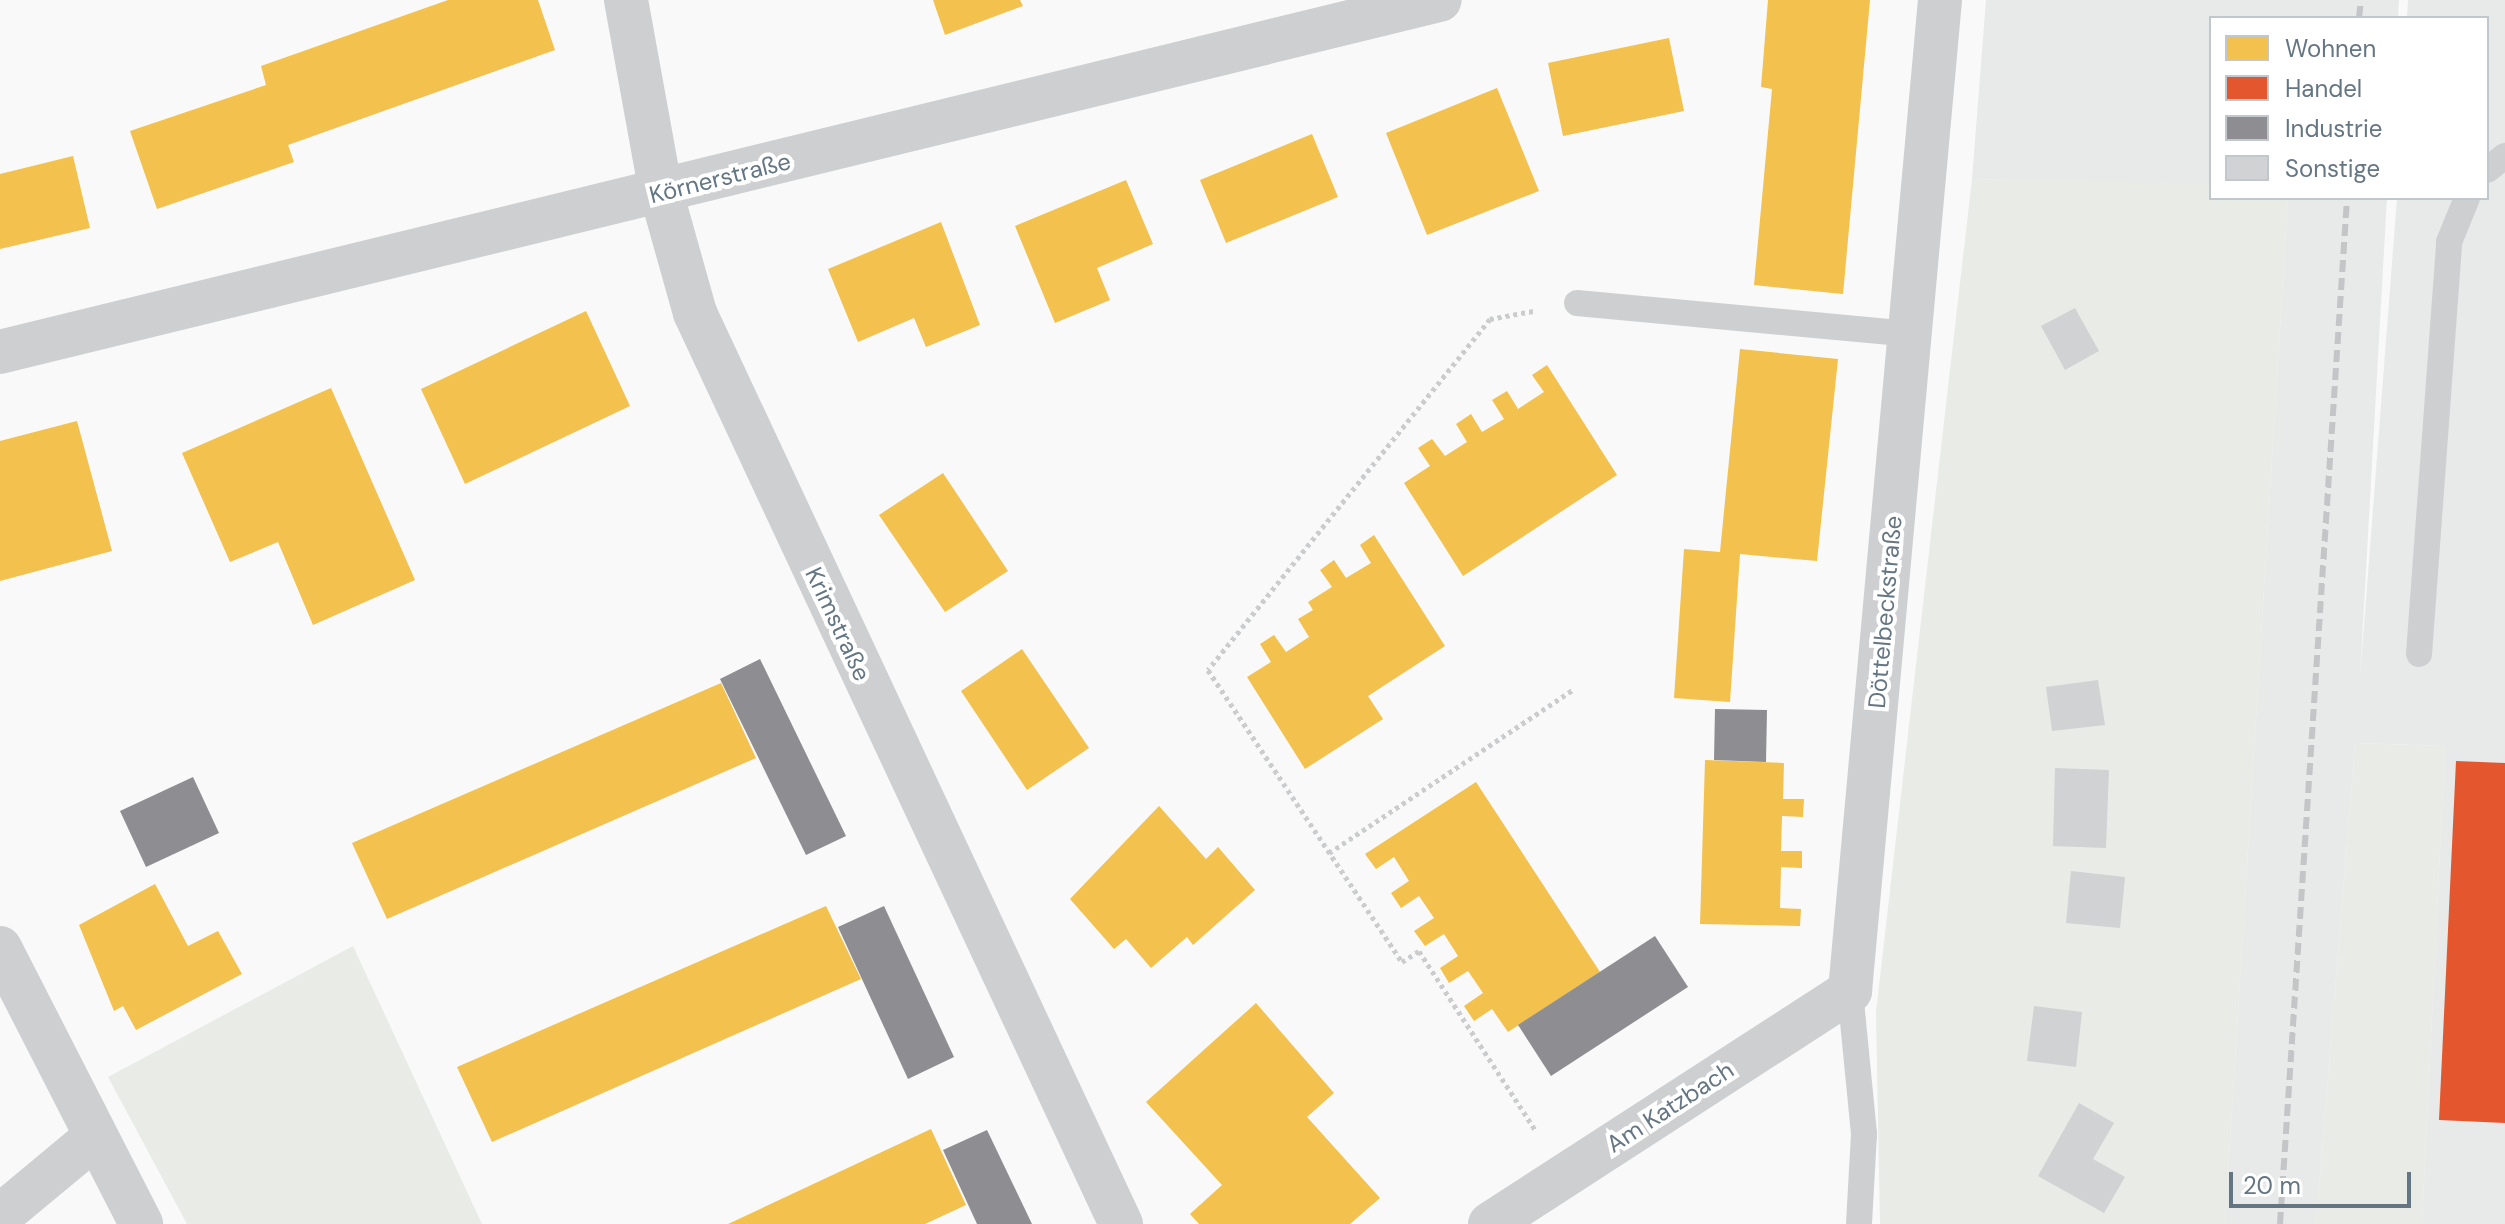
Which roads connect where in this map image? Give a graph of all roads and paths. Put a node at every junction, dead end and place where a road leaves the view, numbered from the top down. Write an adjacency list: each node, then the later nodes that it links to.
1 (626, 0): 6 (street, Krimstraße)
2 (1440, 0): 6 (street, Körnerstraße)
3 (1940, 0): 9 (street, Döttelbeckstraße)
4 (2505, 156): 5 (lane)
5 (2489, 168)
6 (661, 192): 10 (street, Körnerstraße); 20 (street, Krimstraße)
7 (2466, 200): 11 (lane)
8 (1577, 303): 9 (lane); 13 (path)
9 (1910, 334): 15 (street, Döttelbeckstraße)
10 (0, 352)
11 (2419, 654)
12 (1574, 689): 13 (path)
13 (1329, 853): 17 (path)
14 (0, 948): 16 (street)
15 (1850, 991): 17 (street, Am Katzbach); 22 (lane, Döttelbeckstraße)
16 (95, 1137): 18 (street); 19 (street)
17 (1565, 1176): 21 (street, Am Katzbach)
18 (0, 1216)
19 (141, 1224)
20 (1121, 1224)
21 (1490, 1224)
22 (1859, 1224)

